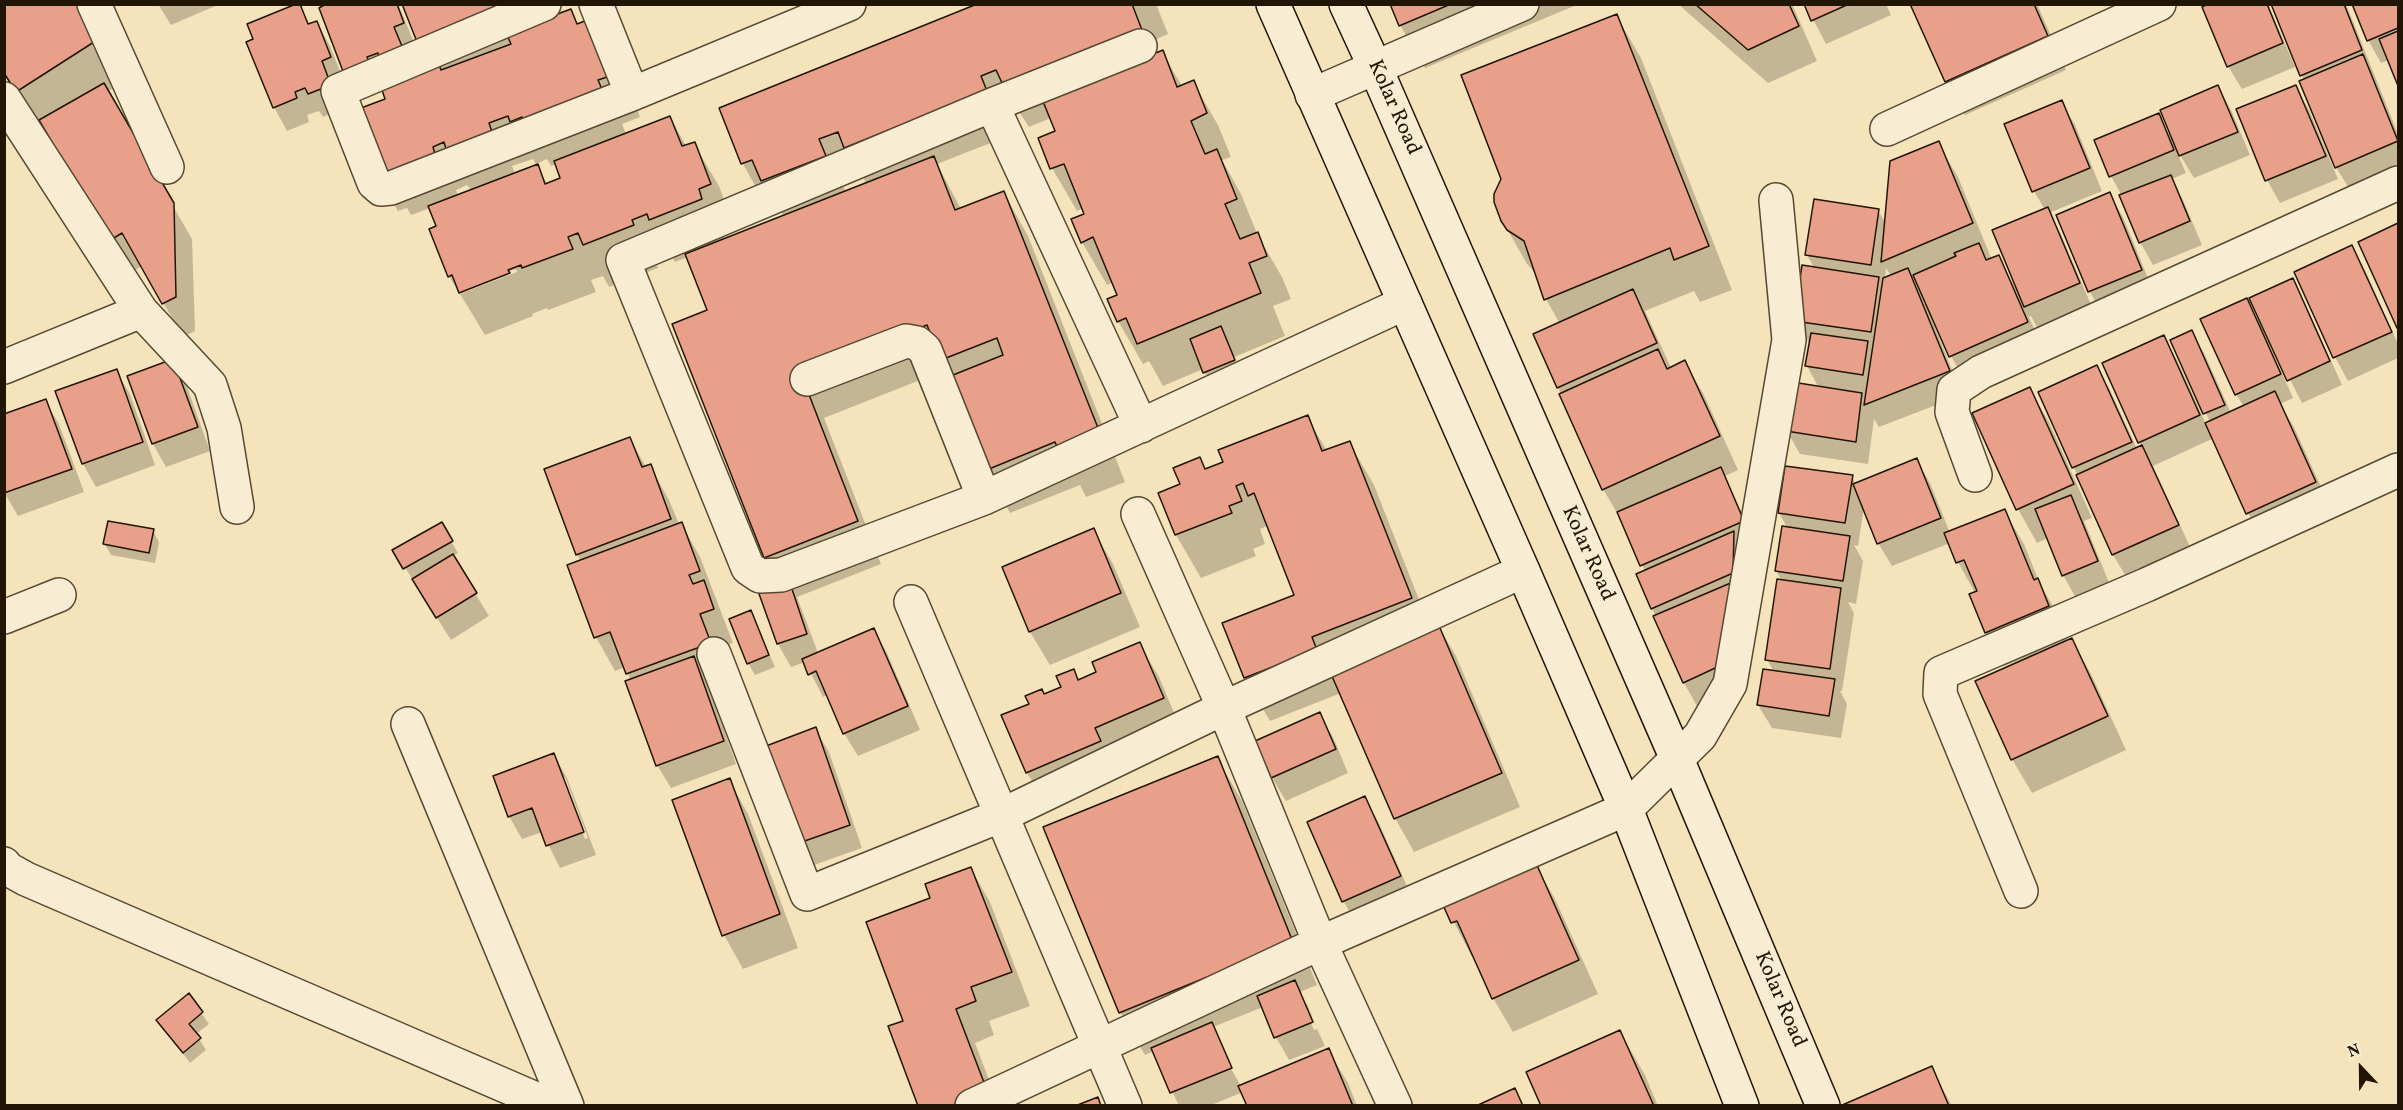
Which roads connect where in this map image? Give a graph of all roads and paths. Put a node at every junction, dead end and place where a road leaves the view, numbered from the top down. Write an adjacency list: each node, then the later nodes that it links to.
1 (94, 4): 16 (street)
2 (544, 4): 11 (street)
3 (596, 4): 11 (street)
4 (849, 4): 11 (street)
5 (1273, 4): 12 (street)
6 (1346, 4): 10 (street, Kolar Road)
7 (1522, 4): 10 (street)
8 (2159, 4): 15 (street)
9 (1140, 46): 14 (street)
10 (1376, 68): 12 (street); 36 (street, Kolar Road)
11 (632, 94)
12 (1312, 95): 19 (street)
13 (4, 99): 20 (street)
14 (992, 105): 23 (street); 26 (street)
15 (1887, 129)
16 (167, 167)
17 (2398, 183): 25 (street)
18 (1776, 200): 36 (street)
19 (1406, 303): 23 (street); 29 (street)
20 (141, 311): 21 (street); 27 (street)
21 (4, 367)
22 (807, 379): 26 (street)
23 (1141, 426): 26 (street)
24 (2398, 470): 40 (street)
25 (1975, 475)
26 (984, 498)
27 (237, 507)
28 (1138, 514): 34 (street)
29 (1523, 571): 34 (street); 37 (street)
30 (59, 595): 32 (street)
31 (910, 602): 38 (street)
32 (4, 617)
33 (714, 654): 38 (street)
34 (1224, 708): 38 (street); 41 (street)
35 (408, 724): 44 (street)
36 (1677, 759): 37 (street); 49 (street, Kolar Road)
37 (1626, 809): 41 (street); 48 (street)
38 (1002, 815): 42 (street)
39 (4, 864): 43 (street)
40 (2021, 891)
41 (1320, 943): 42 (street); 47 (street)
42 (1100, 1048): 45 (street); 46 (street)
43 (552, 1106)
44 (567, 1106)
45 (972, 1106)
46 (1125, 1106)
47 (1395, 1106)
48 (1742, 1106)
49 (1823, 1106)

